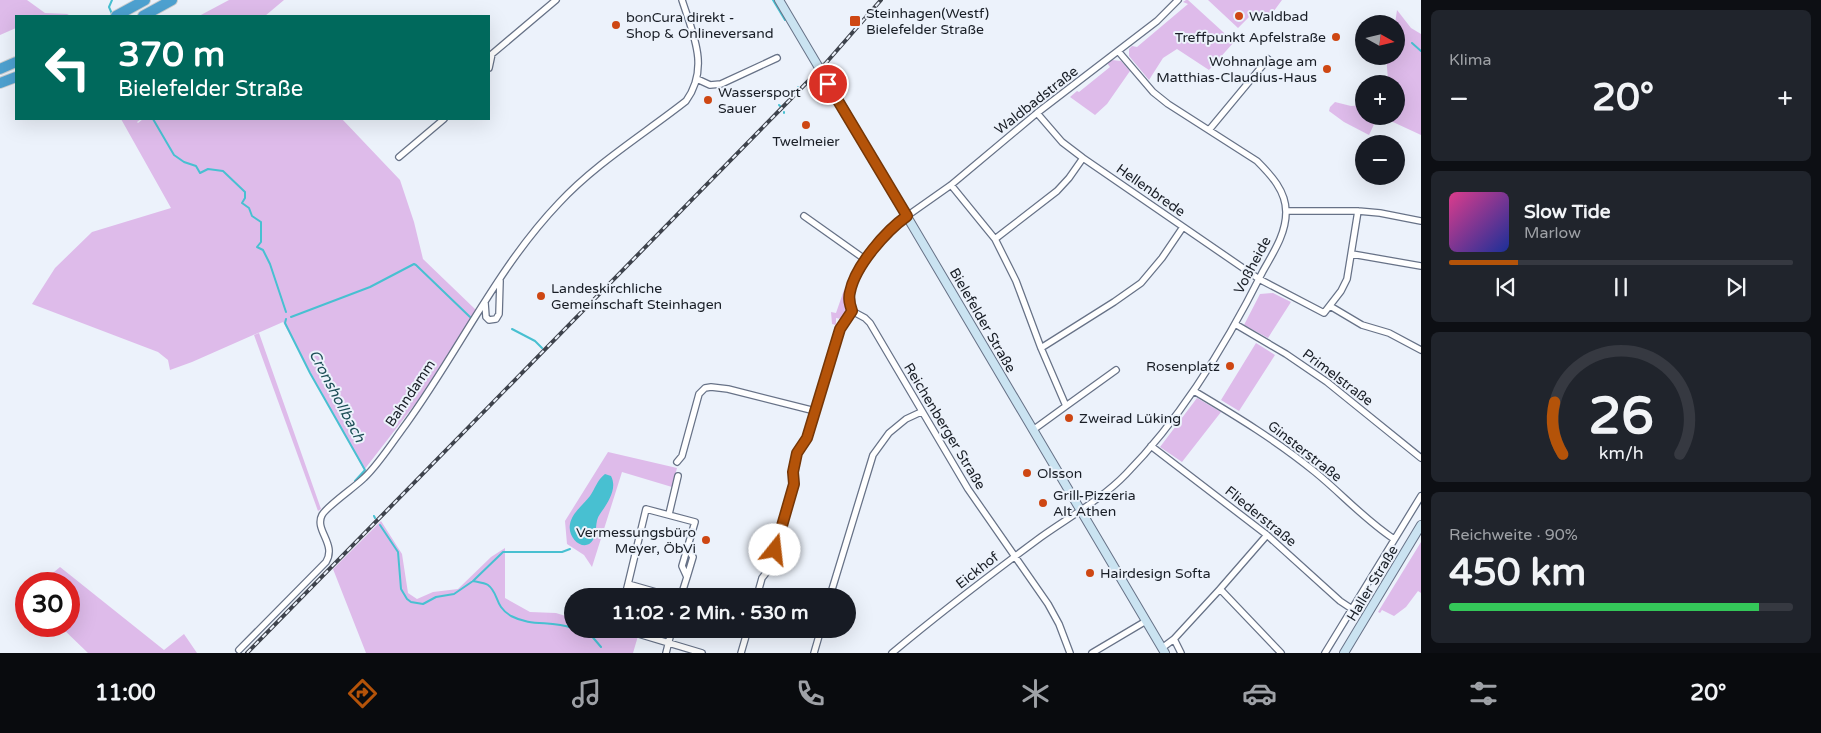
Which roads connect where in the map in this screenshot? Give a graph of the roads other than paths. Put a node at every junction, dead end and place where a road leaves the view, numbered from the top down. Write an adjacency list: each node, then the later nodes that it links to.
1 (146, 0): 7 (highway)
2 (172, 0): 8 (highway)
3 (556, 0): 13 (street)
4 (682, 0): 16 (street)
5 (779, 0): 27 (main road, Bielefelder Straße)
6 (1178, 0): 9 (street, Waldbadstraße)
7 (119, 14)
8 (145, 15)
9 (1118, 51): 18 (street, Waldbadstraße); 20 (street, Voßheide)
10 (777, 58): 16 (street)
11 (1268, 59): 20 (street)
12 (15, 62): 14 (highway)
13 (490, 63)
14 (0, 69)
15 (15, 77): 17 (highway)
16 (697, 79): 34 (street, Bahndamm)
17 (0, 83)
18 (1037, 113): 22 (street, Hellenbrede); 23 (street, Waldbadstraße)
19 (443, 120): 21 (street)
20 (1209, 130): 24 (street, Voßheide)
21 (399, 157)
22 (1083, 158): 29 (street, Hellenbrede); 30 (street)
23 (951, 185): 27 (street, Waldbadstraße); 30 (street)
24 (1286, 211): 25 (street); 35 (street, Voßheide)
25 (1358, 211): 28 (street); 31 (street)
26 (804, 216): 32 (street)
27 (907, 216): 32 (street, Waldbadstraße); 47 (main road, Bielefelder Straße)
28 (1421, 221)
29 (1183, 227): 35 (street, Hellenbrede); 40 (street)
30 (995, 239): 40 (street)
31 (1352, 254): 33 (street); 37 (street)
32 (866, 260): 38 (street, Waldbadstraße)
33 (1421, 266)
34 (500, 279): 36 (street, Bahndamm); 36 (street)
35 (1259, 279): 37 (street, Hellenbrede); 39 (street, Voßheide)
36 (485, 303): 74 (street, Bahndamm)
37 (1330, 306): 41 (street)
38 (852, 311): 45 (street); 46 (street, Reichenberger Straße)
39 (1235, 324): 43 (street, Voßheide); 49 (street, Primelstraße)
40 (1041, 348): 44 (street)
41 (1421, 350)
42 (1116, 370): 44 (street)
43 (1194, 391): 48 (street, Voßheide); 57 (street, Ginsterstraße)
44 (1066, 406): 47 (street)
45 (815, 411): 50 (street); 63 (street)
46 (921, 412): 58 (street, Reichenberger Straße); 64 (street)
47 (1033, 430): 53 (main road, Bielefelder Straße)
48 (1151, 446): 53 (street, Voßheide); 56 (street, Fliederstraße)
49 (1421, 458)
50 (677, 462)
51 (678, 476): 54 (street)
52 (1421, 496): 57 (street)
53 (1080, 510): 58 (street, Eickhof); 67 (main road, Bielefelder Straße)
54 (669, 514): 59 (street); 62 (street)
55 (1421, 525): 86 (main road, Haller Straße)
56 (1267, 535): 65 (street); 66 (street, Fliederstraße)
57 (1394, 539): 66 (street)
58 (1015, 556): 80 (street, Eickhof); 81 (street, Reichenberger Straße)
59 (628, 584): 60 (street); 61 (street)
60 (627, 588)
61 (642, 588)
62 (684, 588)
63 (759, 588)
64 (832, 588)
65 (1220, 589): 72 (street); 84 (street)
66 (1352, 609): 85 (street)
67 (1146, 621): 75 (main road, Bielefelder Straße); 82 (street)
68 (652, 638): 73 (street)
69 (670, 638): 73 (street)
70 (745, 638): 78 (street)
71 (818, 638): 79 (street)
72 (1174, 639): 75 (street); 83 (street)
73 (669, 643): 76 (street); 77 (street)
74 (238, 650)
75 (1163, 651)
76 (666, 653)
77 (702, 653)
78 (741, 653)
79 (814, 653)
80 (892, 653)
81 (1070, 653)
82 (1092, 653)
83 (1181, 653)
84 (1281, 653)
85 (1325, 653)
86 (1344, 653)

